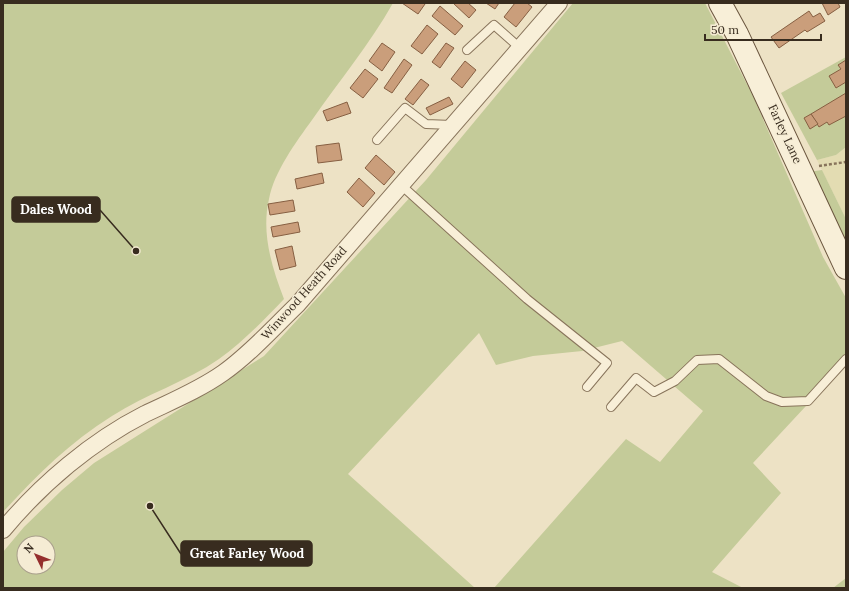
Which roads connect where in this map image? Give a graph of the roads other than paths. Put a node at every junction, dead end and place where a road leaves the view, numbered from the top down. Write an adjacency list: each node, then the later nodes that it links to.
1 (559, 3): 3 (street, Winwood Heath Road)
2 (720, 3): 8 (street, Farley Lane)
3 (520, 48): 4 (lane); 5 (street, Winwood Heath Road)
4 (467, 50)
5 (452, 125): 6 (lane); 7 (street, Winwood Heath Road)
6 (377, 140)
7 (400, 185): 10 (lane); 12 (street, Winwood Heath Road)
8 (846, 268)
9 (846, 359): 11 (lane)
10 (586, 387)
11 (611, 407)
12 (3, 530)

